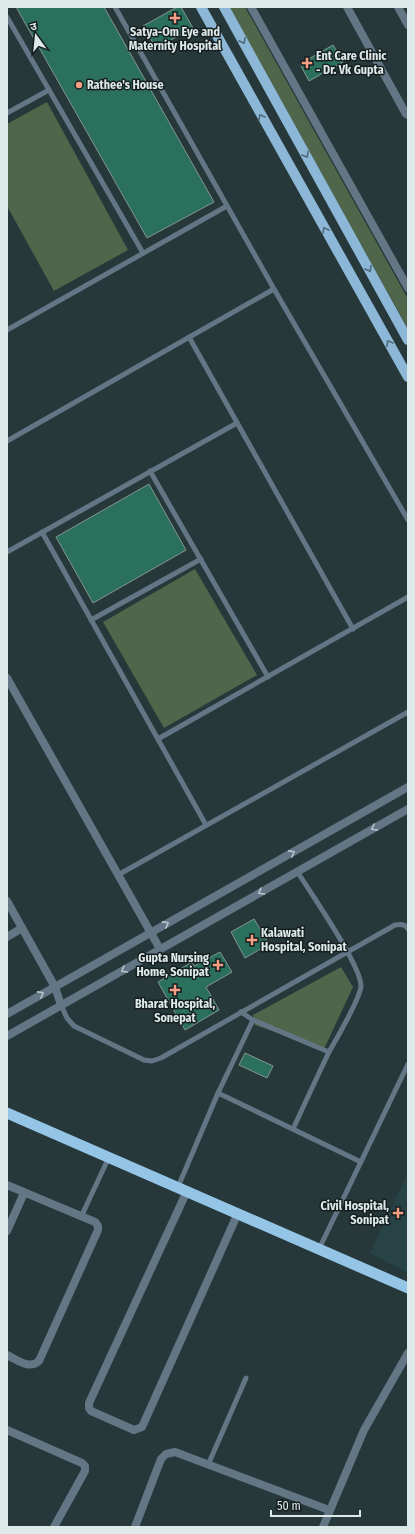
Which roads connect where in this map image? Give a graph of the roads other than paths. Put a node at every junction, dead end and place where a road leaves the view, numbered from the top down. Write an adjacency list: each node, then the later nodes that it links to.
1 (115, 7): 12 (lane)
2 (201, 7): 19 (main road, one-way to 2)
3 (224, 7): 18 (main road, one-way to 18)
4 (251, 7): 14 (street)
5 (347, 7): 11 (street)
6 (398, 7): 8 (street)
7 (7, 17): 9 (lane)
8 (408, 25)
9 (49, 90): 10 (lane); 13 (lane)
10 (7, 113)
11 (408, 115)
12 (227, 206): 13 (lane); 15 (lane)
13 (143, 253): 16 (lane)
14 (408, 288)
15 (274, 289): 17 (lane); 23 (lane)
16 (7, 330)
17 (189, 337): 20 (lane); 21 (lane)
18 (408, 340)
19 (408, 377)
20 (237, 422): 22 (lane); 29 (lane)
21 (7, 440)
22 (150, 471): 24 (lane); 26 (lane)
23 (408, 520)
24 (42, 532): 25 (lane); 28 (lane)
25 (7, 552)
26 (200, 559): 28 (lane); 30 (lane)
27 (408, 597): 29 (lane)
28 (91, 620): 33 (lane)
29 (353, 629): 30 (lane)
30 (268, 677): 33 (lane)
31 (7, 678): 38 (street)
32 (408, 712): 36 (lane)
33 (158, 739): 36 (lane)
34 (408, 787): 42 (street, one-way to 34)
35 (408, 808): 37 (street, one-way to 37)
36 (206, 825): 38 (lane)
37 (297, 871): 44 (street, one-way to 44); 45 (lane)
38 (118, 875): 42 (street)
39 (7, 901): 40 (street)
40 (22, 928): 43 (street); 46 (street)
41 (408, 929): 45 (lane)
42 (150, 933): 44 (street); 46 (street)
43 (7, 937)
44 (160, 949): 47 (street, one-way to 47)
45 (348, 953): 48 (lane); 52 (lane)
46 (55, 987): 47 (street); 49 (street, one-way to 46)
47 (61, 1005): 48 (lane); 51 (street)
48 (241, 1012): 50 (lane)
49 (7, 1014)
50 (253, 1020): 52 (lane); 54 (lane)
51 (7, 1036)
52 (329, 1052): 56 (lane)
53 (408, 1064): 58 (lane)
54 (218, 1093): 56 (lane); 60 (lane)
55 (7, 1113): 57 (highway)
56 (293, 1129): 58 (lane)
57 (109, 1157): 60 (highway); 63 (lane)
58 (361, 1162): 65 (lane)
59 (7, 1185): 61 (street)
60 (182, 1189): 62 (highway); 62 (street)
61 (24, 1193): 63 (street); 64 (street)
62 (238, 1213): 65 (highway)
63 (81, 1217): 68 (street)
64 (7, 1231)
65 (319, 1249): 66 (highway)
66 (408, 1288)
67 (408, 1353): 72 (street)
68 (7, 1355)
69 (246, 1378): 71 (lane)
70 (7, 1430): 73 (street)
71 (208, 1465): 72 (street); 74 (street)
72 (329, 1510): 75 (street)
73 (54, 1527)
74 (135, 1527)
75 (323, 1527)

